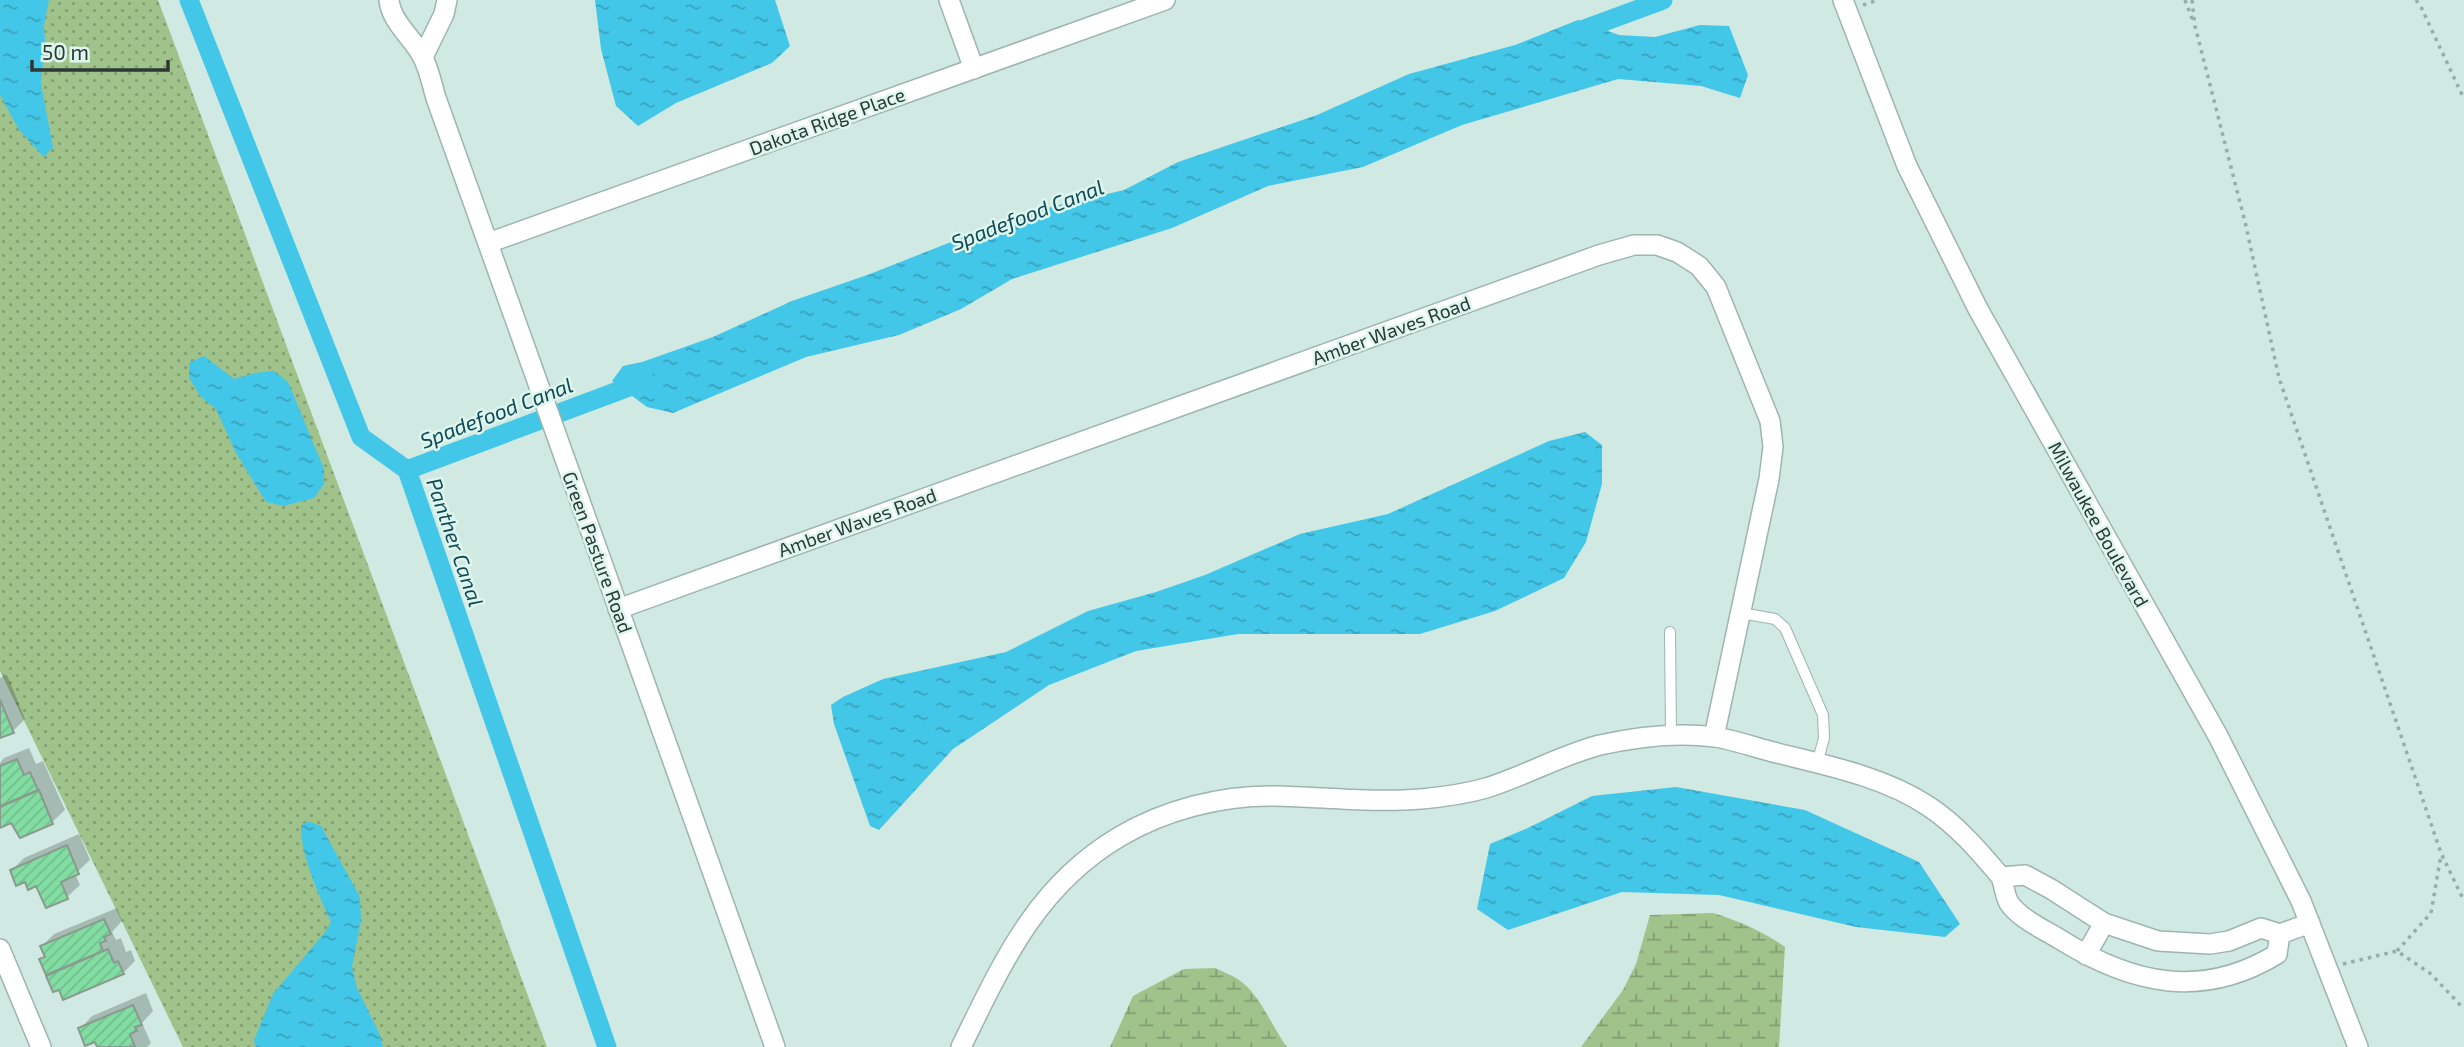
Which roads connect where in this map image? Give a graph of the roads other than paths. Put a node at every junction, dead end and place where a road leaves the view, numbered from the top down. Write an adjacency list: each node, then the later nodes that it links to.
1 (389, 0): 6 (street, Green Pasture Road)
2 (447, 0): 6 (street)
3 (949, 0): 7 (street)
4 (1165, 0): 7 (street, Dakota Ridge Place)
5 (1843, 0): 17 (street, Milwaukee Boulevard)
6 (423, 57): 8 (street, Green Pasture Road)
7 (974, 69): 8 (street, Dakota Ridge Place)
8 (488, 243): 9 (street, Green Pasture Road)
9 (618, 609): 10 (street, Amber Waves Road); 22 (street, Green Pasture Road)
10 (1741, 613): 13 (street, Amber Waves Road); 14 (lane)
11 (1670, 632): 12 (lane)
12 (1671, 736): 13 (street); 23 (street)
13 (1714, 737): 14 (street)
14 (1817, 764): 15 (street)
15 (2001, 877): 16 (street); 20 (street)
16 (2104, 923): 18 (street); 20 (street)
17 (2309, 923): 18 (street); 24 (street, Milwaukee Boulevard)
18 (2280, 934): 20 (street)
19 (0, 948): 21 (street)
20 (2086, 955)
21 (41, 1047)
22 (775, 1047)
23 (961, 1047)
24 (2358, 1047)

